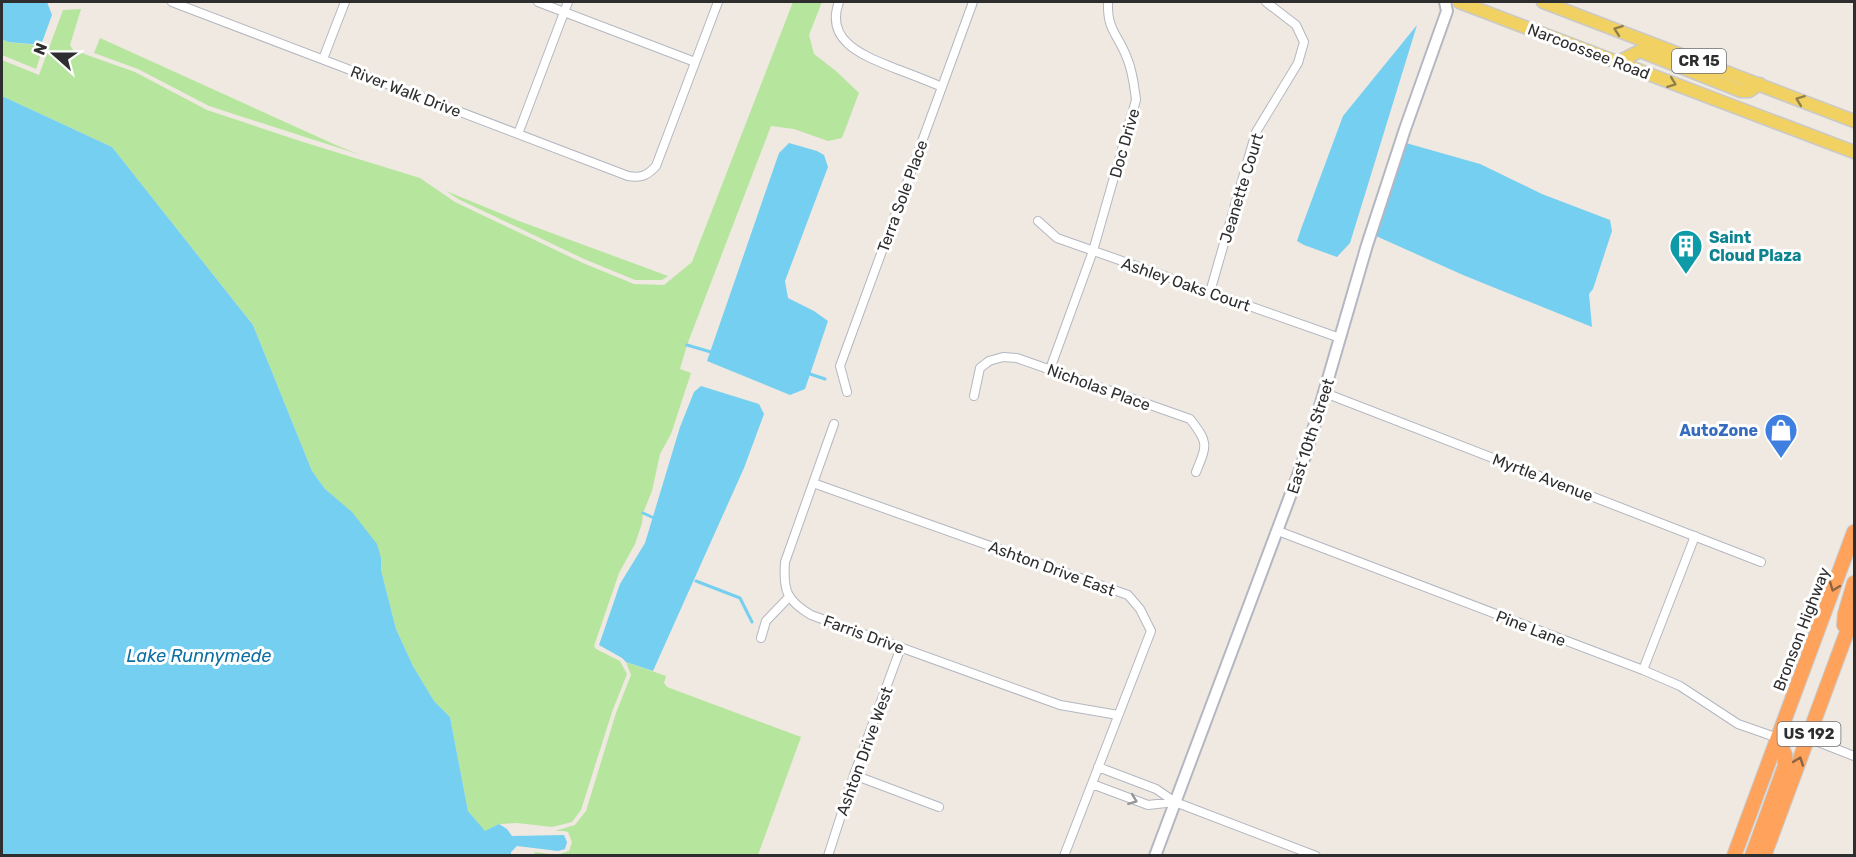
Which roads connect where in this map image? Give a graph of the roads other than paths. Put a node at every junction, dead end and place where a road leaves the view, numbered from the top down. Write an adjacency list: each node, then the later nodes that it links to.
1 (172, 2): 14 (street, River Walk Drive)
2 (345, 2): 14 (street)
3 (538, 2): 13 (street)
4 (568, 2): 13 (street)
5 (718, 2): 15 (street)
6 (839, 2): 18 (street)
7 (973, 2): 18 (street, Terra Sole Place)
8 (1108, 2): 23 (street, Doc Drive)
9 (1266, 2): 24 (street, Jeanette Court)
10 (1458, 2): 12 (street, East 10th Street); 16 (main road, Narcoossee Road / CR 15)
11 (1543, 2): 17 (main road, Narcoossee Road / CR 15, one-way to 11)
12 (1446, 6): 25 (street, East 10th Street)
13 (564, 12): 15 (street); 20 (street)
14 (323, 59): 20 (street, River Walk Drive)
15 (695, 62): 20 (street, River Walk Drive)
16 (1617, 62): 17 (main road); 21 (main road, Narcoossee Road / CR 15, one-way to 21)
17 (1760, 84): 19 (main road, Narcoossee Road / CR 15, one-way to 17)
18 (942, 87): 27 (street, Terra Sole Place)
19 (1854, 121)
20 (518, 134)
21 (1854, 152)
22 (1038, 221): 23 (street, Ashley Oaks Court)
23 (1093, 251): 24 (street, Ashley Oaks Court); 26 (street, Doc Drive)
24 (1210, 292): 25 (street, Ashley Oaks Court)
25 (1340, 338): 28 (street, East 10th Street)
26 (1050, 369): 29 (street, Nicholas Place); 31 (street, Nicholas Place)
27 (847, 392)
28 (1325, 393): 33 (street, East 10th Street); 35 (street, Myrtle Avenue)
29 (974, 396)
30 (834, 424): 32 (street)
31 (1196, 472)
32 (813, 483): 38 (street); 44 (street, Ashton Drive East)
33 (1278, 531): 43 (street, Pine Lane); 52 (street, East 10th Street)
34 (1854, 532): 45 (highway, Bronson Highway / US 192, one-way to 45)
35 (1695, 536): 36 (street, Myrtle Avenue); 43 (street)
36 (1761, 562)
37 (1854, 583): 42 (highway)
38 (789, 597): 40 (street); 41 (street, Farris Drive)
39 (1854, 614): 42 (highway, US 192)
40 (760, 638)
41 (901, 647): 44 (street, Farris Drive); 49 (street, Ashton Drive West)
42 (1842, 648): 46 (highway, US 192)
43 (1643, 670): 45 (street, Pine Lane)
44 (1118, 715): 48 (street, Ashton Drive East)
45 (1778, 738): 51 (highway, US 192); 60 (highway)
46 (1808, 738): 47 (street); 61 (highway, US 192, one-way to 46)
47 (1854, 756)
48 (1098, 767): 50 (street, Ashton Drive East); 52 (street)
49 (854, 775): 53 (street); 54 (street, Ashton Drive West)
50 (1092, 784): 52 (street, one-way to 52); 55 (street)
51 (1760, 784): 58 (highway, US 192); 59 (highway)
52 (1176, 802): 56 (street, East 10th Street); 57 (street)
53 (939, 807)
54 (828, 855)
55 (1064, 855)
56 (1155, 855)
57 (1316, 855)
58 (1734, 855)
59 (1743, 855)
60 (1752, 855)
61 (1764, 855)

